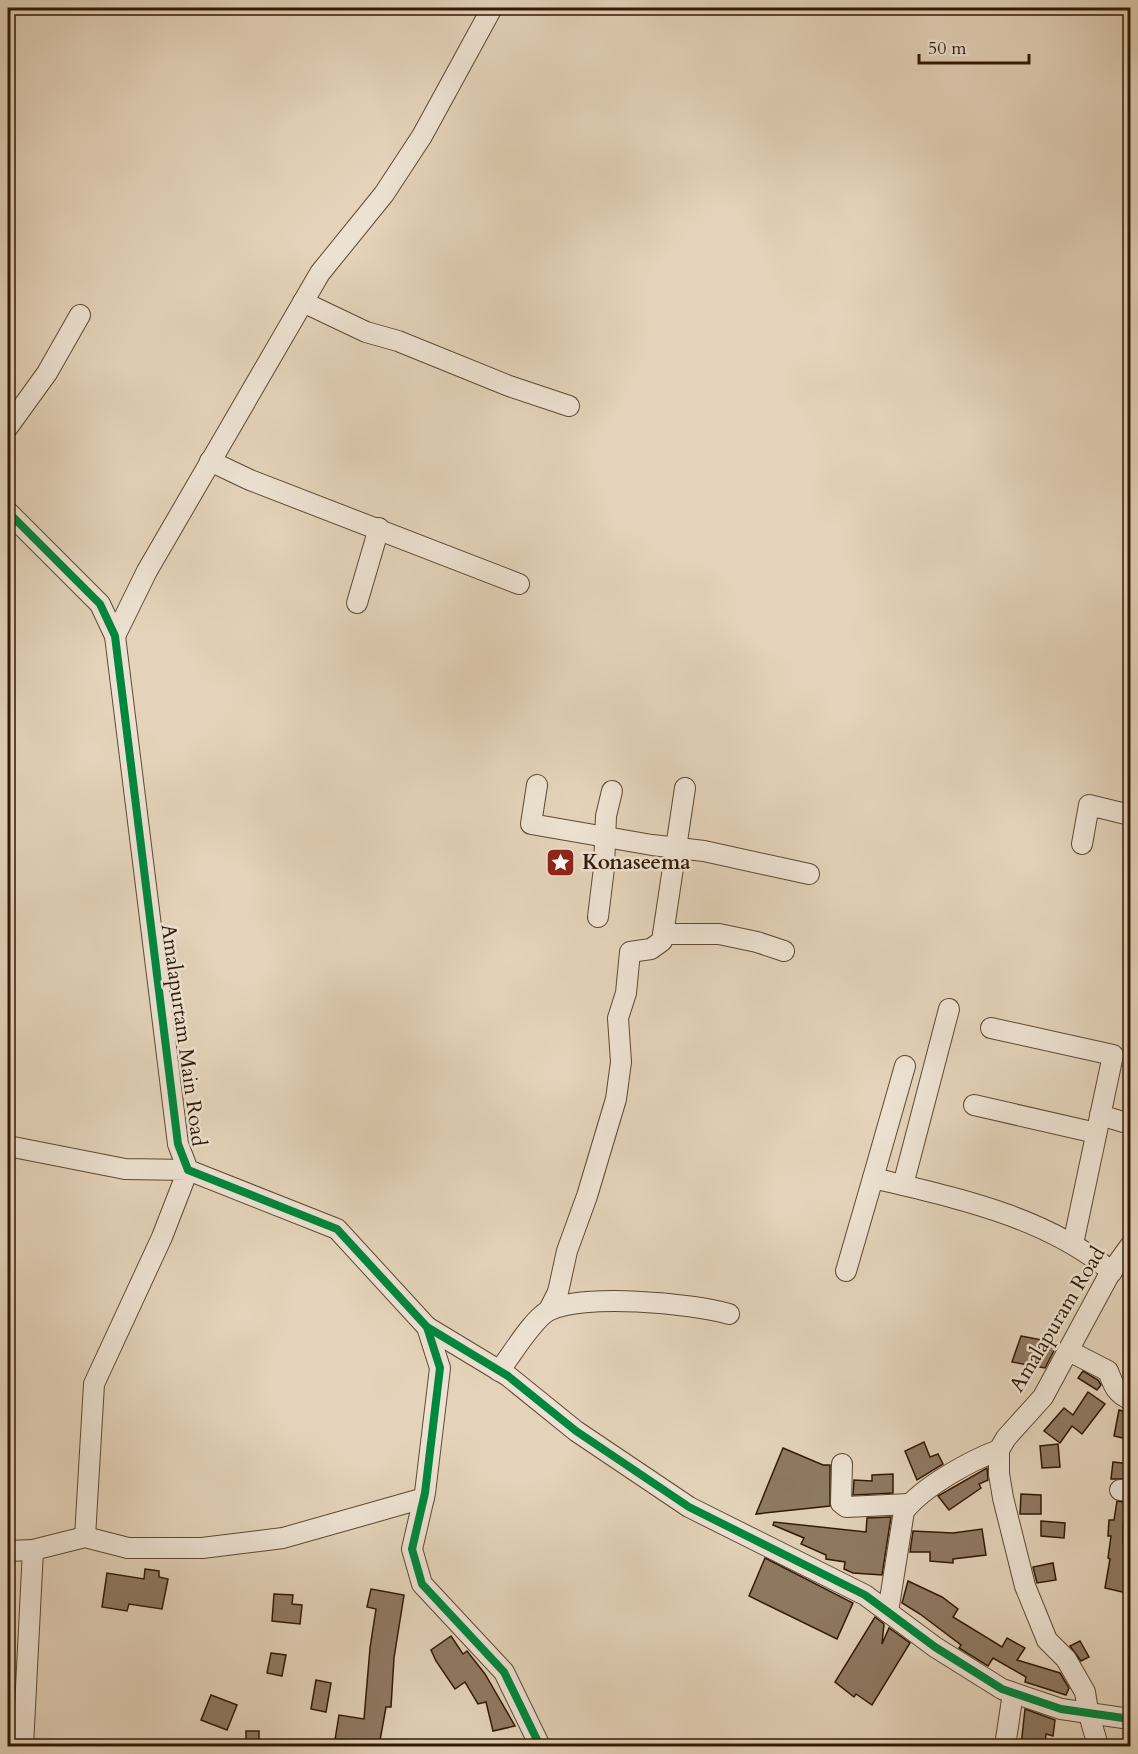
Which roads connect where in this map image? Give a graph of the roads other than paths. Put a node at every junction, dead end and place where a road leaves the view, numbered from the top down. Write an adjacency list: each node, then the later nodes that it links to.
1 (492, 8): 2 (street)
2 (303, 302): 4 (street); 6 (street)
3 (80, 315): 5 (street)
4 (569, 406)
5 (8, 427)
6 (210, 461): 8 (street); 11 (street)
7 (8, 512): 11 (street, Amalapurtam Main Road)
8 (379, 528): 9 (street); 10 (street)
9 (519, 584)
10 (357, 603)
11 (115, 636): 30 (street, Amalapurtam Main Road)
12 (537, 785): 16 (street)
13 (685, 788): 18 (street)
14 (612, 791): 16 (street)
15 (1131, 815): 17 (street)
16 (604, 837): 18 (street); 20 (street)
17 (1082, 844)
18 (676, 849): 19 (street); 21 (street)
19 (809, 874)
20 (598, 917)
21 (663, 934): 22 (street); 37 (street)
22 (784, 951)
23 (949, 1009): 32 (street)
24 (991, 1028): 27 (street)
25 (905, 1066): 31 (street)
26 (974, 1105): 27 (street)
27 (1098, 1124): 28 (street); 33 (street)
28 (1131, 1124)
29 (8, 1146): 30 (street)
30 (188, 1170): 39 (street, Amalapurtam Main Road); 47 (street)
31 (873, 1178): 32 (street); 35 (street)
32 (903, 1185): 33 (street)
33 (1073, 1244): 36 (street)
34 (1131, 1246): 36 (street, Amalapuram Road)
35 (846, 1271)
36 (1112, 1272): 40 (street, Amalapuram Road)
37 (549, 1310): 38 (street); 41 (street)
38 (729, 1314)
39 (427, 1327): 41 (street); 45 (street, Amalapurtam Main Road)
40 (1069, 1351): 42 (street); 43 (street, Amalapuram Road)
41 (499, 1371): 50 (street)
42 (1131, 1399)
43 (999, 1450): 46 (street); 52 (street)
44 (842, 1464): 46 (street)
45 (424, 1498): 47 (street); 55 (street, Amalapurtam Main Road)
46 (909, 1504): 50 (street)
47 (85, 1537): 48 (street)
48 (33, 1550): 49 (street); 54 (street)
49 (8, 1551)
50 (888, 1612): 51 (street)
51 (1013, 1693): 52 (street); 56 (street)
52 (1088, 1711): 53 (street); 57 (street)
53 (1131, 1719)
54 (23, 1746)
55 (540, 1746)
56 (1005, 1746)
57 (1098, 1746)

